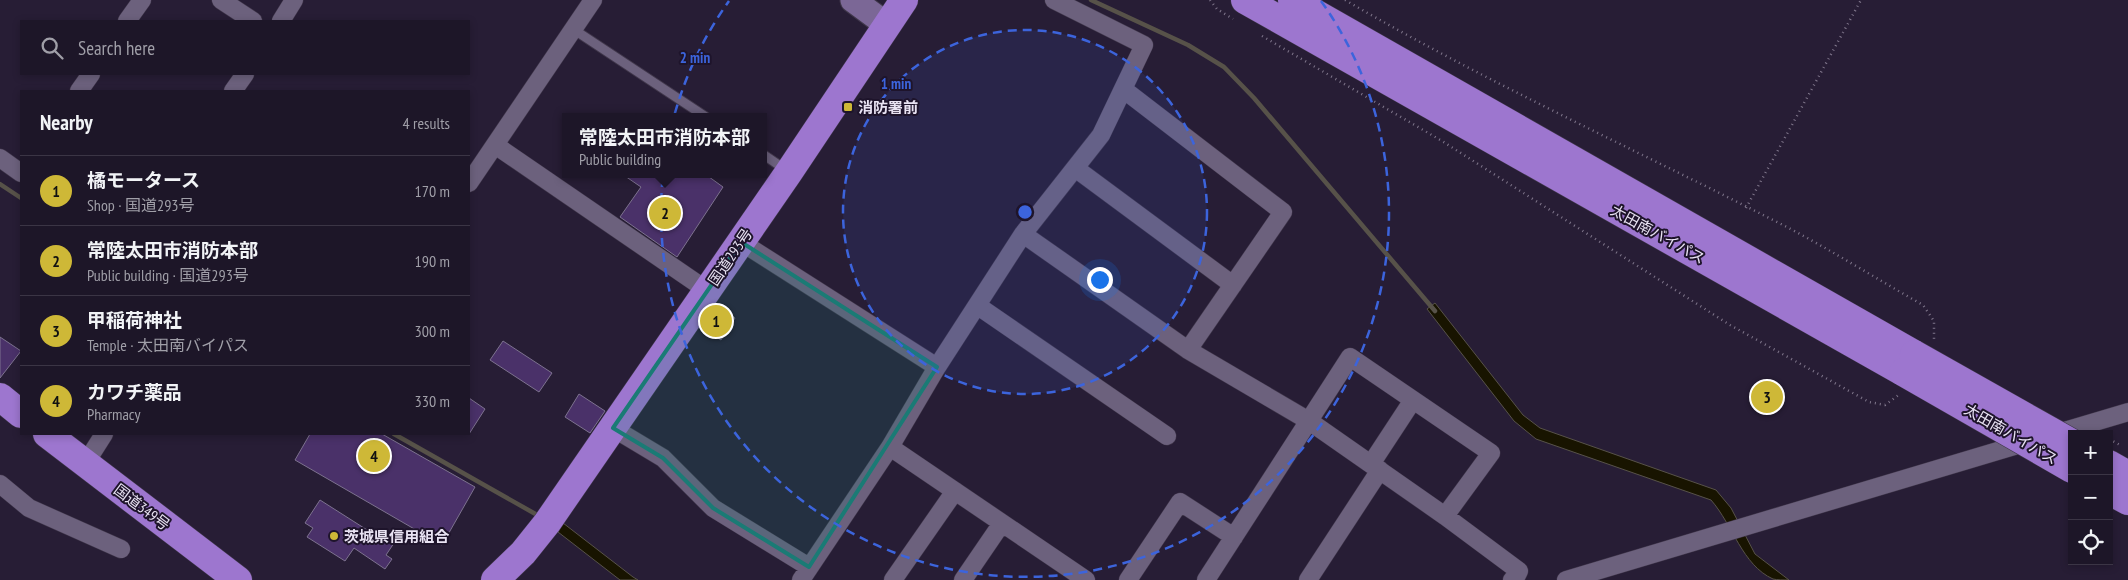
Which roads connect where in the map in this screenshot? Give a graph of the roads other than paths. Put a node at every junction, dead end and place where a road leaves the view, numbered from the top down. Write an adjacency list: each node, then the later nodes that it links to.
1 (142, 0): 10 (street)
2 (221, 0): 11 (street)
3 (294, 0): 12 (street)
4 (593, 0): 14 (street)
5 (853, 0): 13 (street)
6 (904, 0): 13 (highway, 国道293号)
7 (1054, 0): 16 (street)
8 (1245, 0): 32 (highway, 太田南バイパス)
9 (1292, 0): 32 (highway, 太田南バイパス)
10 (128, 20)
11 (251, 20)
12 (282, 20)
13 (887, 25): 24 (highway, 国道293号)
14 (573, 29): 18 (lane); 19 (street)
15 (90, 75): 17 (street)
16 (1123, 89): 22 (street); 28 (street)
17 (79, 90)
18 (700, 113)
19 (495, 145): 25 (street); 29 (street)
20 (767, 157): 24 (lane)
21 (0, 158): 23 (street)
22 (1075, 168): 26 (street); 28 (street)
23 (20, 172)
24 (789, 172): 27 (highway, 国道293号)
25 (470, 182)
26 (1023, 234): 30 (street); 31 (street)
27 (740, 242): 29 (highway, 国道293号); 33 (street)
28 (1233, 285): 31 (street)
29 (708, 291): 39 (highway, 国道293号)
30 (978, 306): 33 (street); 42 (street)
31 (1188, 350): 38 (street)
32 (1909, 363): 43 (highway, 太田南バイパス, bridge); 46 (highway, 太田南バイパス, bridge)
33 (937, 367): 44 (street)
34 (0, 397): 37 (highway)
35 (1413, 400): 38 (street); 48 (street); 54 (street)
36 (2128, 412): 68 (street)
37 (20, 413)
38 (1309, 421): 48 (street); 56 (street)
39 (613, 428): 58 (street); 60 (highway, 国道293号)
40 (48, 435): 45 (highway, 国道349号)
41 (103, 435): 45 (street)
42 (1167, 436)
43 (2068, 441)
44 (890, 447): 51 (street); 58 (street)
45 (85, 464): 59 (highway, 国道349号)
46 (2068, 466)
47 (2113, 466): 49 (highway)
48 (1376, 467): 54 (street); 66 (street)
49 (2128, 474)
50 (0, 484): 57 (street)
51 (955, 491): 55 (street); 61 (street)
52 (2113, 492): 53 (highway)
53 (2128, 501)
54 (1445, 516): 67 (street)
55 (1002, 523): 62 (street); 63 (street)
56 (1234, 537): 64 (street); 65 (street)
57 (121, 549)
58 (805, 574)
59 (238, 580)
60 (494, 580)
61 (893, 580)
62 (963, 580)
63 (1086, 580)
64 (1128, 580)
65 (1206, 580)
66 (1308, 580)
67 (1512, 580)
68 (1566, 580)

